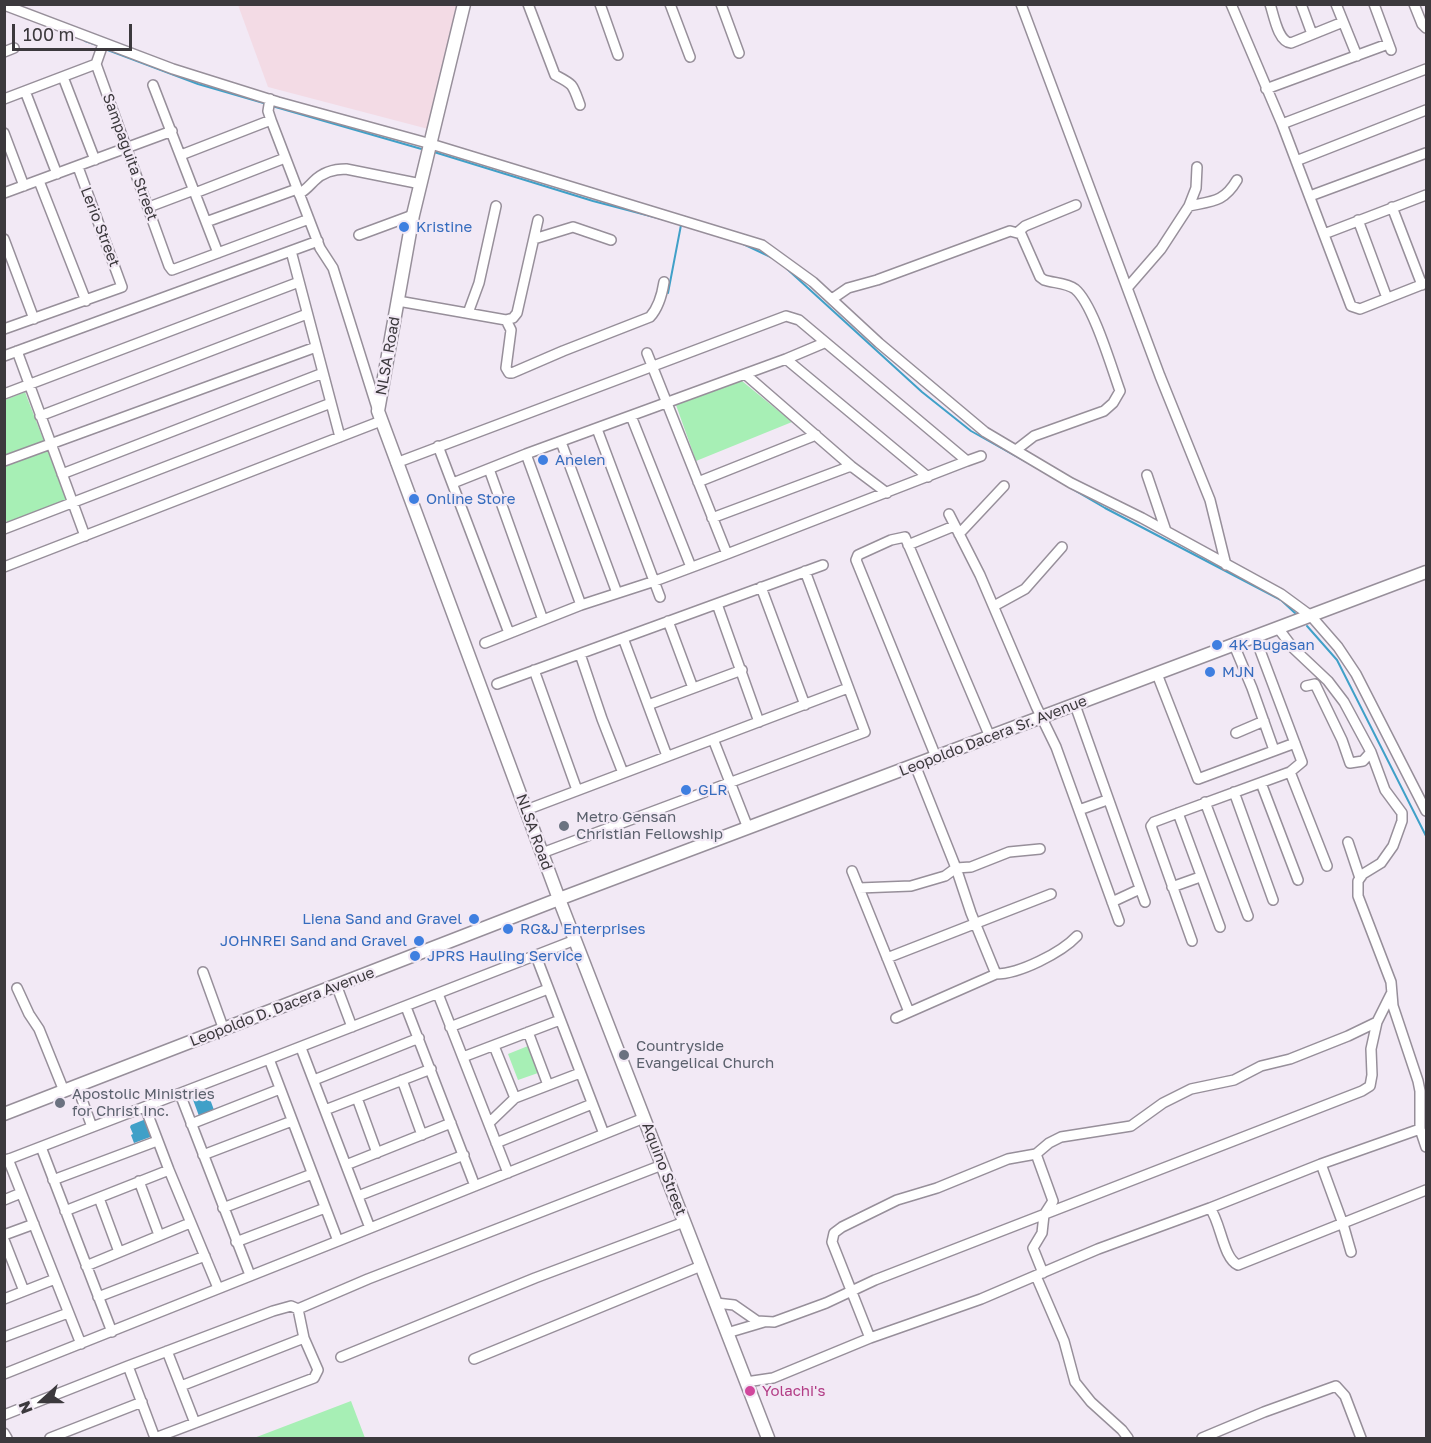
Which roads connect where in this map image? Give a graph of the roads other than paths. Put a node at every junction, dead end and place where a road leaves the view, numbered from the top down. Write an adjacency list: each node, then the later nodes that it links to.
1 (464, 4): 38 (main road, NLSA Road)
2 (528, 4): 31 (street)
3 (600, 4): 21 (street)
4 (670, 4): 23 (street)
5 (722, 4): 20 (street)
6 (1021, 4): 78 (street)
7 (1231, 4): 28 (street)
8 (1270, 4): 16 (street)
9 (1301, 4): 16 (street)
10 (1336, 4): 14 (street)
11 (1374, 4): 22 (street)
12 (1414, 4): 15 (street)
13 (4, 5): 17 (street)
14 (1343, 22): 16 (street); 22 (street)
15 (1426, 28)
16 (1312, 34)
17 (103, 44): 24 (street); 32 (street)
18 (14, 48): 19 (street)
19 (4, 52)
20 (739, 52)
21 (618, 55)
22 (1357, 56): 28 (street)
23 (690, 57)
24 (96, 64): 26 (street); 37 (street, Sampaguita Street)
25 (1426, 69): 34 (street)
26 (63, 77): 29 (street); 42 (street)
27 (153, 85): 35 (street)
28 (1266, 89): 34 (street)
29 (26, 91): 30 (street); 46 (street)
30 (4, 99)
31 (580, 105)
32 (270, 109): 38 (street); 40 (street); 41 (street)
33 (1426, 110): 43 (street)
34 (1282, 124): 43 (street)
35 (172, 131): 37 (street); 40 (street)
36 (4, 133): 50 (street)
37 (127, 148): 42 (street); 59 (street, Sampaguita Street)
38 (430, 149): 49 (main road, NLSA Road); 80 (street)
39 (1426, 153): 55 (street)
40 (181, 155): 51 (street)
41 (285, 158): 51 (street); 52 (street)
42 (95, 160): 45 (street)
43 (1296, 161): 55 (street)
44 (1197, 166): 58 (street)
45 (78, 167): 46 (street); 81 (street, Lerio Street)
46 (57, 174): 48 (street)
47 (1237, 180): 58 (street)
48 (39, 181): 50 (street); 81 (street)
49 (421, 184): 52 (street); 61 (main road, NLSA Road)
50 (24, 186): 53 (street)
51 (194, 191): 59 (street); 65 (street)
52 (298, 191): 62 (street); 65 (street)
53 (4, 194)
54 (1426, 195): 60 (street)
55 (1310, 196): 67 (street)
56 (1076, 205): 66 (street)
57 (496, 206): 83 (street)
58 (1189, 206): 78 (street)
59 (149, 207): 74 (street, Sampaguita Street)
60 (1392, 207): 64 (street); 77 (street)
61 (413, 216): 68 (street); 82 (main road, NLSA Road)
62 (309, 219): 72 (street); 74 (street)
63 (538, 220): 70 (street)
64 (1358, 220): 67 (street); 79 (street)
65 (206, 222): 74 (street)
66 (1018, 232): 80 (street); 110 (street)
67 (1324, 234): 79 (street)
68 (359, 235)
69 (4, 239): 85 (street)
70 (534, 239): 71 (street); 86 (street)
71 (611, 240)
72 (318, 241): 73 (street); 102 (street)
73 (291, 251): 75 (street); 90 (street)
74 (218, 253)
75 (299, 282): 84 (street); 97 (street)
76 (664, 282): 86 (street)
77 (1424, 284): 79 (street)
78 (1128, 287): 136 (street)
79 (1388, 298)
80 (832, 299): 110 (street)
81 (86, 301): 85 (street)
82 (398, 301): 83 (street); 102 (main road, NLSA Road)
83 (468, 313): 86 (street)
84 (307, 314): 89 (street); 101 (street)
85 (34, 319): 87 (street)
86 (506, 320)
87 (4, 330)
88 (824, 343): 93 (street); 94 (street); 114 (street)
89 (316, 347): 95 (street); 108 (street)
90 (16, 351): 92 (street); 97 (street)
91 (647, 353): 94 (street)
92 (4, 356)
93 (786, 359): 96 (street); 120 (street)
94 (652, 366): 100 (street); 109 (street)
95 (323, 373): 99 (street); 118 (street)
96 (745, 374): 100 (street); 105 (street)
97 (29, 385): 98 (street); 101 (street)
98 (4, 394)
99 (331, 403): 106 (street); 125 (street)
100 (667, 403): 103 (street); 121 (street)
101 (40, 416): 108 (street)
102 (379, 416): 106 (street); 115 (main road, NLSA Road)
103 (631, 416): 104 (street); 138 (street)
104 (597, 429): 107 (street); 141 (street)
105 (816, 435): 116 (street); 121 (street)
106 (340, 437): 131 (street)
107 (561, 442): 111 (street); 143 (street)
108 (51, 445): 113 (street); 118 (street)
109 (438, 446): 115 (street); 122 (street)
110 (1016, 450): 130 (street)
111 (526, 454): 117 (street); 146 (street)
112 (981, 456): 114 (street)
113 (4, 461)
114 (967, 461): 120 (street)
115 (396, 462): 188 (main road, NLSA Road)
116 (851, 466): 124 (street); 127 (street)
117 (489, 469): 122 (street); 149 (street)
118 (62, 474): 125 (street)
119 (1147, 475): 130 (street)
120 (928, 477): 124 (street)
121 (698, 482): 127 (street)
122 (453, 483): 152 (street)
123 (1004, 486): 129 (street)
124 (887, 494): 134 (street)
125 (73, 503): 128 (street); 131 (street)
126 (949, 514): 129 (street)
127 (712, 518): 134 (street)
128 (5, 528)
129 (956, 530): 132 (street); 147 (street)
130 (1166, 531): 136 (street)
131 (85, 536): 137 (street)
132 (908, 545): 172 (street); 178 (street)
133 (1062, 547): 147 (street)
134 (727, 554): 138 (street)
135 (822, 565): 139 (street)
136 (1226, 565): 148 (street)
137 (4, 567)
138 (691, 567): 141 (street)
139 (805, 571): 142 (street); 164 (street)
140 (1426, 572): 148 (main road, Leopoldo Dacera Sr. Avenue)
141 (655, 581): 143 (street); 144 (street)
142 (761, 587): 145 (street); 166 (street)
143 (617, 593): 146 (street)
144 (660, 597)
145 (717, 603): 150 (street); 159 (street)
146 (581, 605): 149 (street)
147 (994, 606): 168 (street)
148 (1311, 616): 151 (main road, Leopoldo Dacera Sr. Avenue); 190 (street)
149 (543, 621): 152 (street)
150 (668, 621): 154 (street); 163 (street)
151 (1278, 628): 153 (main road, Leopoldo Dacera Sr. Avenue); 176 (street)
152 (509, 633): 155 (street)
153 (1255, 637): 156 (main road, Leopoldo Dacera Sr. Avenue); 174 (street)
154 (623, 638): 157 (street); 165 (street)
155 (485, 643)
156 (1234, 645): 160 (main road, Leopoldo Dacera Sr. Avenue); 169 (street)
157 (580, 654): 158 (street); 181 (street)
158 (534, 670): 161 (street); 184 (street)
159 (742, 670): 163 (street); 170 (street)
160 (1157, 674): 167 (main road, Leopoldo Dacera Sr. Avenue); 175 (street)
161 (497, 684)
162 (1306, 686): 176 (street)
163 (693, 688): 165 (street)
164 (848, 688): 166 (street); 182 (street)
165 (648, 705): 177 (street)
166 (805, 705): 170 (street)
167 (1075, 705): 168 (main road, Leopoldo Dacera Sr. Avenue); 186 (street)
168 (1042, 717): 172 (main road, Leopoldo Dacera Sr. Avenue); 189 (street)
169 (1264, 721): 171 (street); 175 (street)
170 (759, 722): 173 (street)
171 (1236, 733)
172 (990, 737): 178 (main road, Leopoldo Dacera Sr. Avenue)
173 (713, 739): 177 (street); 182 (street)
174 (1295, 743): 175 (street); 180 (street)
175 (1275, 750)
176 (1371, 752): 200 (street)
177 (667, 756): 181 (street)
178 (936, 758): 179 (main road, Leopoldo Dacera Sr. Avenue)
179 (915, 765): 192 (main road, Leopoldo Dacera Sr. Avenue); 197 (street)
180 (1290, 772): 183 (street); 196 (street)
181 (623, 773): 184 (street)
182 (730, 783): 192 (street); 195 (street)
183 (1261, 783): 185 (street); 201 (street)
184 (577, 790): 188 (street)
185 (1234, 792): 187 (street); 207 (street)
186 (1107, 800): 189 (street); 204 (street)
187 (1205, 802): 191 (street); 210 (street)
188 (526, 810): 195 (main road, NLSA Road)
189 (1079, 810): 208 (street)
190 (1426, 811)
191 (1178, 813): 199 (street); 202 (street)
192 (748, 828): 206 (main road, Leopoldo Dacera Sr. Avenue)
193 (1348, 842): 200 (street)
194 (1040, 849): 197 (street)
195 (542, 853): 206 (main road, NLSA Road)
196 (1327, 866)
197 (956, 868): 203 (street); 212 (street)
198 (852, 871): 203 (street)
199 (1200, 877): 202 (street); 213 (street)
200 (1360, 878): 225 (street)
201 (1298, 880)
202 (1172, 887): 216 (street)
203 (859, 888): 218 (street)
204 (1140, 889): 208 (street); 209 (street)
205 (1051, 894): 212 (street)
206 (559, 899): 215 (main road, Aquino Street); 221 (main road, Leopoldo D. Dacera Avenue)
207 (1273, 900)
208 (1112, 902): 211 (street)
209 (1145, 902)
210 (1248, 916)
211 (1119, 921)
212 (975, 923): 218 (street); 220 (street)
213 (1220, 927)
214 (1077, 936): 220 (street)
215 (575, 940): 217 (street); 255 (main road, Aquino Street)
216 (1192, 941)
217 (536, 956): 223 (street); 224 (street)
218 (887, 958): 227 (street)
219 (203, 972): 233 (street)
220 (996, 974): 227 (street)
221 (337, 987): 231 (street); 233 (main road, Leopoldo D. Dacera Avenue)
222 (17, 988): 247 (street)
223 (548, 989): 229 (street); 232 (street)
224 (438, 994): 226 (street); 232 (street)
225 (1391, 994): 230 (street); 261 (street)
226 (406, 1007): 231 (street); 235 (street)
227 (909, 1012): 228 (street)
228 (896, 1018)
229 (560, 1020): 234 (street); 241 (street)
230 (1377, 1022): 269 (street); 291 (street)
231 (352, 1027): 237 (street)
232 (450, 1027): 238 (street)
233 (224, 1030): 245 (main road, Leopoldo D. Dacera Avenue)
234 (528, 1032): 236 (street); 244 (street)
235 (419, 1038): 240 (street); 242 (street)
236 (494, 1046): 238 (street); 250 (street)
237 (301, 1047): 239 (street); 242 (street)
238 (463, 1057): 259 (street)
239 (269, 1059): 246 (street); 248 (street)
240 (430, 1069): 243 (street); 257 (street)
241 (580, 1073): 244 (street); 251 (street)
242 (314, 1080): 253 (street)
243 (402, 1080): 249 (street); 263 (street)
244 (548, 1085): 250 (street)
245 (77, 1086): 247 (main road, Leopoldo D. Dacera Avenue); 260 (street)
246 (280, 1089): 256 (street); 258 (street)
247 (64, 1092): 254 (main road, Leopoldo D. Dacera Avenue)
248 (180, 1094): 252 (street); 258 (street)
249 (357, 1098): 253 (street); 268 (street)
250 (515, 1098): 259 (street)
251 (592, 1104): 262 (street); 265 (street)
252 (145, 1107): 260 (street); 264 (street)
253 (325, 1110): 274 (street)
254 (4, 1114)
255 (644, 1118): 262 (street); 275 (main road, Aquino Street)
256 (292, 1121): 270 (street); 278 (street)
257 (451, 1123): 263 (street); 271 (street)
258 (191, 1124): 270 (street)
259 (489, 1124): 265 (street)
260 (92, 1127): 266 (street)
261 (1420, 1129): 267 (street); 273 (street)
262 (604, 1134): 277 (street)
263 (422, 1135): 268 (street)
264 (157, 1141): 276 (street); 279 (street)
265 (496, 1143): 277 (street)
266 (41, 1147): 272 (street); 279 (street)
267 (1426, 1147)
268 (377, 1153): 274 (street)
269 (1036, 1154): 291 (street); 312 (street)
270 (202, 1155): 287 (street)
271 (464, 1155): 281 (street); 284 (street)
272 (7, 1160): 283 (street)
273 (1321, 1164): 289 (street); 295 (street)
274 (346, 1165): 284 (street)
275 (662, 1165): 292 (main road, Aquino Street); 316 (street)
276 (169, 1170): 280 (street); 293 (street)
277 (508, 1173): 281 (street)
278 (312, 1174): 287 (street); 288 (street)
279 (53, 1180): 290 (street)
280 (139, 1181): 285 (street); 298 (street)
281 (475, 1186): 296 (street)
282 (1426, 1190): 295 (street)
283 (21, 1193): 286 (street); 294 (street)
284 (358, 1197): 296 (street)
285 (99, 1198): 290 (street); 302 (street)
286 (4, 1200)
287 (223, 1208): 301 (street)
288 (325, 1208): 300 (street); 301 (street)
289 (1210, 1208): 295 (street); 307 (street)
290 (65, 1211): 305 (street)
291 (1044, 1215): 307 (street); 312 (street)
292 (684, 1222): 306 (main road, Aquino Street); 326 (street)
293 (190, 1223): 298 (street); 304 (street)
294 (34, 1224): 297 (street); 309 (street)
295 (1343, 1224): 303 (street)
296 (370, 1228): 300 (street)
297 (4, 1235)
298 (159, 1235): 302 (street)
299 (4, 1240): 311 (street)
300 (338, 1241): 308 (street)
301 (236, 1242): 308 (street)
302 (118, 1252): 305 (street)
303 (1351, 1252)
304 (205, 1256): 310 (street); 313 (street)
305 (86, 1266): 313 (street)
306 (701, 1266): 315 (main road, Aquino Street); 327 (street)
307 (1040, 1274): 323 (street); 339 (street)
308 (250, 1275): 310 (street)
309 (55, 1279): 311 (street); 317 (street)
310 (218, 1288): 319 (street)
311 (24, 1291): 314 (street)
312 (851, 1291): 318 (street); 323 (street)
313 (98, 1297): 319 (street)
314 (4, 1299)
315 (716, 1303): 318 (street); 320 (main road, Aquino Street)
316 (298, 1309): 322 (street); 325 (street)
317 (68, 1313): 321 (street); 324 (street)
318 (764, 1322): 320 (street)
319 (112, 1332): 324 (street)
320 (727, 1333): 330 (main road, Aquino Street)
321 (4, 1337)
322 (304, 1338): 331 (street); 334 (street)
323 (870, 1338): 330 (street)
324 (81, 1344): 329 (street)
325 (167, 1351): 328 (street); 331 (street)
326 (341, 1357)
327 (474, 1359)
328 (128, 1366): 332 (street); 333 (street)
329 (4, 1374)
330 (746, 1382): 338 (main road, Aquino Street)
331 (181, 1386): 334 (street)
332 (142, 1402): 334 (street); 337 (street)
333 (4, 1415)
334 (195, 1423)
335 (4, 1433): 336 (street)
336 (7, 1438)
337 (50, 1438)
338 (768, 1438)
339 (1128, 1438)
340 (1202, 1438): 341 (street)
341 (1362, 1438)

